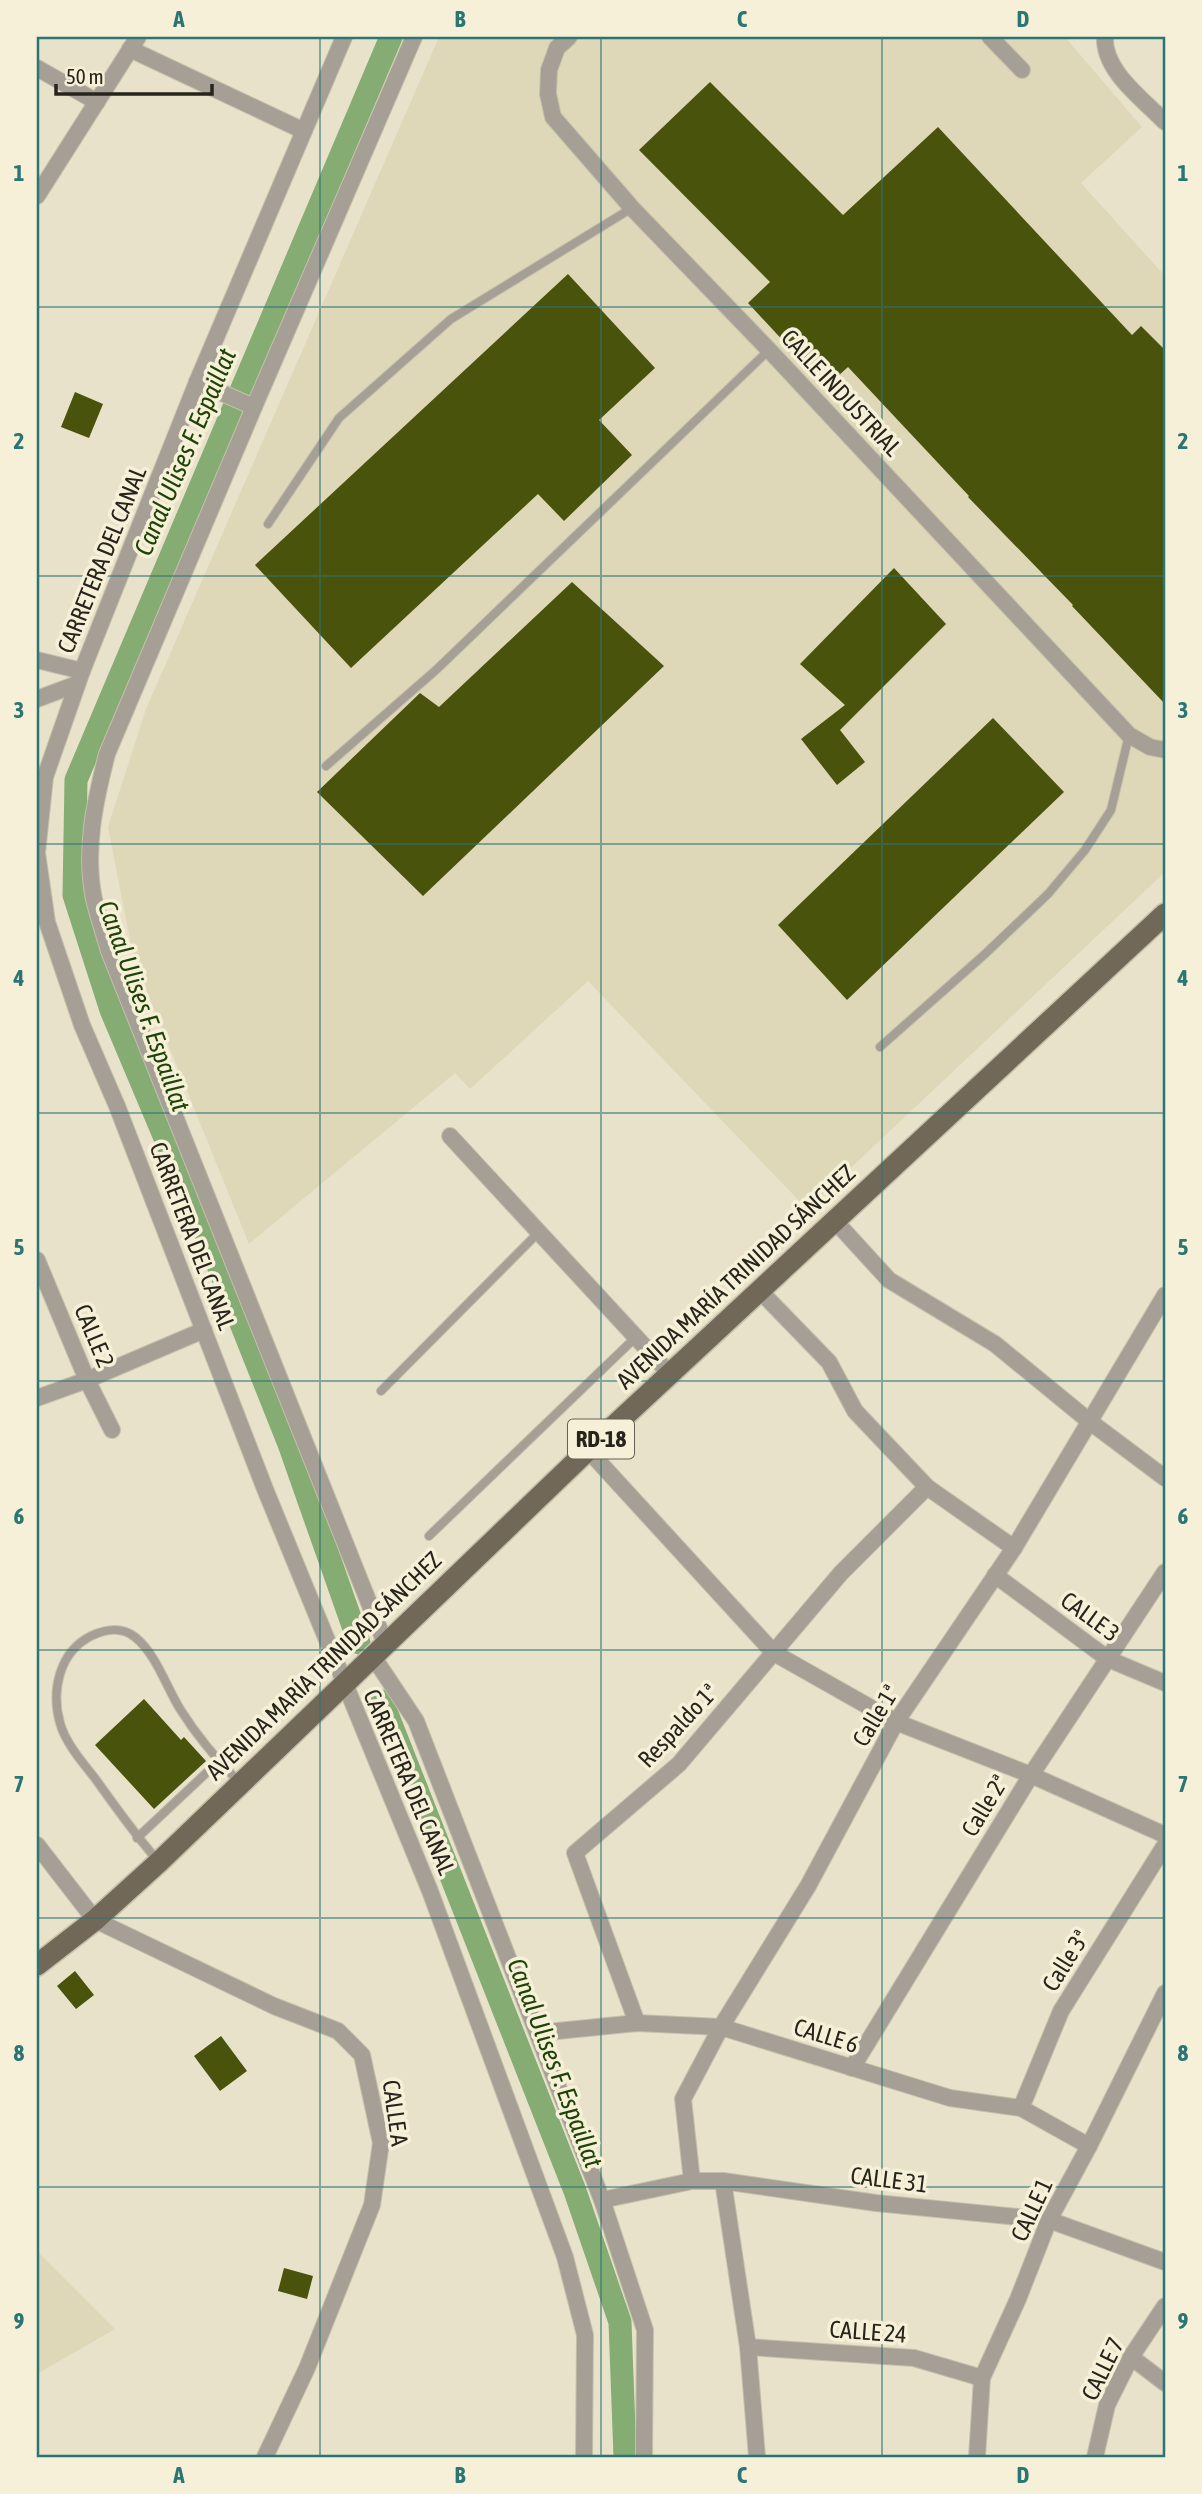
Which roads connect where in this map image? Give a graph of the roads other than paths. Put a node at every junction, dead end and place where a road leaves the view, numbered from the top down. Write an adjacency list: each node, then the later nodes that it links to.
1 (344, 37): 11 (street, CARRETERA DEL CANAL)
2 (414, 37): 16 (street, CARRETERA DEL CANAL)
3 (569, 37): 13 (street, CALLE INDUSTRIAL)
4 (990, 37): 8 (street)
5 (1105, 37): 10 (street)
6 (134, 43): 9 (street); 11 (street)
7 (37, 68): 9 (street)
8 (1023, 70)
9 (97, 102): 12 (street)
10 (1165, 121)
11 (304, 131): 15 (street, CARRETERA DEL CANAL)
12 (39, 186)
13 (632, 208): 14 (street, CALLE INDUSTRIAL); 17 (lane)
14 (769, 350): 21 (street, CALLE INDUSTRIAL); 23 (lane)
15 (197, 382): 16 (street); 19 (street, CARRETERA DEL CANAL)
16 (249, 405): 49 (street, CARRETERA DEL CANAL)
17 (268, 524)
18 (37, 660): 19 (street)
19 (80, 677): 20 (street); 24 (street, CARRETERA DEL CANAL)
20 (37, 699)
21 (1129, 735): 22 (street, CALLE INDUSTRIAL); 27 (lane)
22 (1165, 750)
23 (326, 766)
24 (40, 789): 25 (street, CARRETERA DEL CANAL)
25 (39, 886): 34 (street, CARRETERA DEL CANAL)
26 (1165, 914): 29 (main road, AVENIDA MARÍA TRINIDAD SÁNCHEZ / RD-18)
27 (880, 1047)
28 (450, 1136): 30 (street)
29 (835, 1221): 32 (main road, AVENIDA MARÍA TRINIDAD SÁNCHEZ / RD-18); 40 (street)
30 (539, 1232): 35 (street); 38 (lane)
31 (37, 1259): 37 (street, CALLE 2)
32 (760, 1291): 36 (main road, AVENIDA MARÍA TRINIDAD SÁNCHEZ / RD-18); 44 (street)
33 (1165, 1295): 40 (street, Calle 1ª)
34 (204, 1330): 37 (street); 53 (street, CARRETERA DEL CANAL)
35 (636, 1337): 36 (street); 45 (lane)
36 (670, 1374): 42 (main road, AVENIDA MARÍA TRINIDAD SÁNCHEZ / RD-18)
37 (88, 1380): 39 (street); 41 (street, CALLE 2)
38 (381, 1391)
39 (37, 1398)
40 (1089, 1422): 43 (street); 46 (street, Calle 1ª)
41 (112, 1430)
42 (588, 1450): 49 (main road, AVENIDA MARÍA TRINIDAD SÁNCHEZ / RD-18); 50 (street)
43 (1165, 1478)
44 (927, 1487): 46 (street); 50 (street, Respaldo 1ª)
45 (429, 1536)
46 (1014, 1548): 48 (street, Calle 1ª)
47 (1165, 1572): 51 (street, Calle 2ª)
48 (995, 1575): 51 (street, CALLE 3); 54 (street, Calle 1ª)
49 (379, 1649): 53 (main road, AVENIDA MARÍA TRINIDAD SÁNCHEZ / RD-18); 68 (street, CARRETERA DEL CANAL)
50 (774, 1653): 54 (street); 66 (street, Respaldo 1ª)
51 (1108, 1659): 52 (street, CALLE 3); 56 (street, Calle 2ª)
52 (1165, 1683)
53 (344, 1684): 57 (main road, AVENIDA MARÍA TRINIDAD SÁNCHEZ / RD-18); 83 (street, CARRETERA DEL CANAL)
54 (896, 1722): 56 (street); 67 (street, Calle 1ª)
55 (219, 1761): 57 (lane); 59 (lane); 59 (lane)
56 (1031, 1775): 58 (street); 69 (street, Calle 2ª)
57 (240, 1783): 62 (main road, AVENIDA MARÍA TRINIDAD SÁNCHEZ / RD-18)
58 (1165, 1835)
59 (137, 1838): 62 (lane)
60 (37, 1844): 63 (street)
61 (1165, 1845): 70 (street, Calle 3ª)
62 (159, 1861): 63 (main road, AVENIDA MARÍA TRINIDAD SÁNCHEZ / RD-18)
63 (95, 1920): 64 (main road, AVENIDA MARÍA TRINIDAD SÁNCHEZ / RD-18); 82 (street, CALLE A)
64 (37, 1965)
65 (1163, 2001): 71 (street, CALLE 1)
66 (637, 2023): 67 (street, CALLE 6); 68 (street, CALLE 6)
67 (721, 2027): 69 (street, CALLE 6); 72 (street, Calle 1ª)
68 (538, 2033): 74 (street, CARRETERA DEL CANAL)
69 (852, 2068): 70 (street, CALLE 6)
70 (1021, 2108): 71 (street, CALLE 6)
71 (1089, 2146): 75 (street, CALLE 1)
72 (692, 2181): 73 (street, CALLE 31); 74 (street, CALLE 31)
73 (723, 2181): 75 (street, CALLE 31); 78 (street)
74 (602, 2200): 84 (street, CARRETERA DEL CANAL)
75 (1049, 2220): 76 (street, CALLE 31); 80 (street, CALLE 1)
76 (1165, 2262)
77 (1165, 2306): 79 (street, CALLE 7)
78 (748, 2347): 80 (street, CALLE 24); 85 (street)
79 (1131, 2357): 81 (street); 87 (street, CALLE 7)
80 (982, 2378): 86 (street, CALLE 1)
81 (1165, 2383)
82 (265, 2457)
83 (584, 2457)
84 (644, 2457)
85 (757, 2457)
86 (977, 2457)
87 (1095, 2457)

